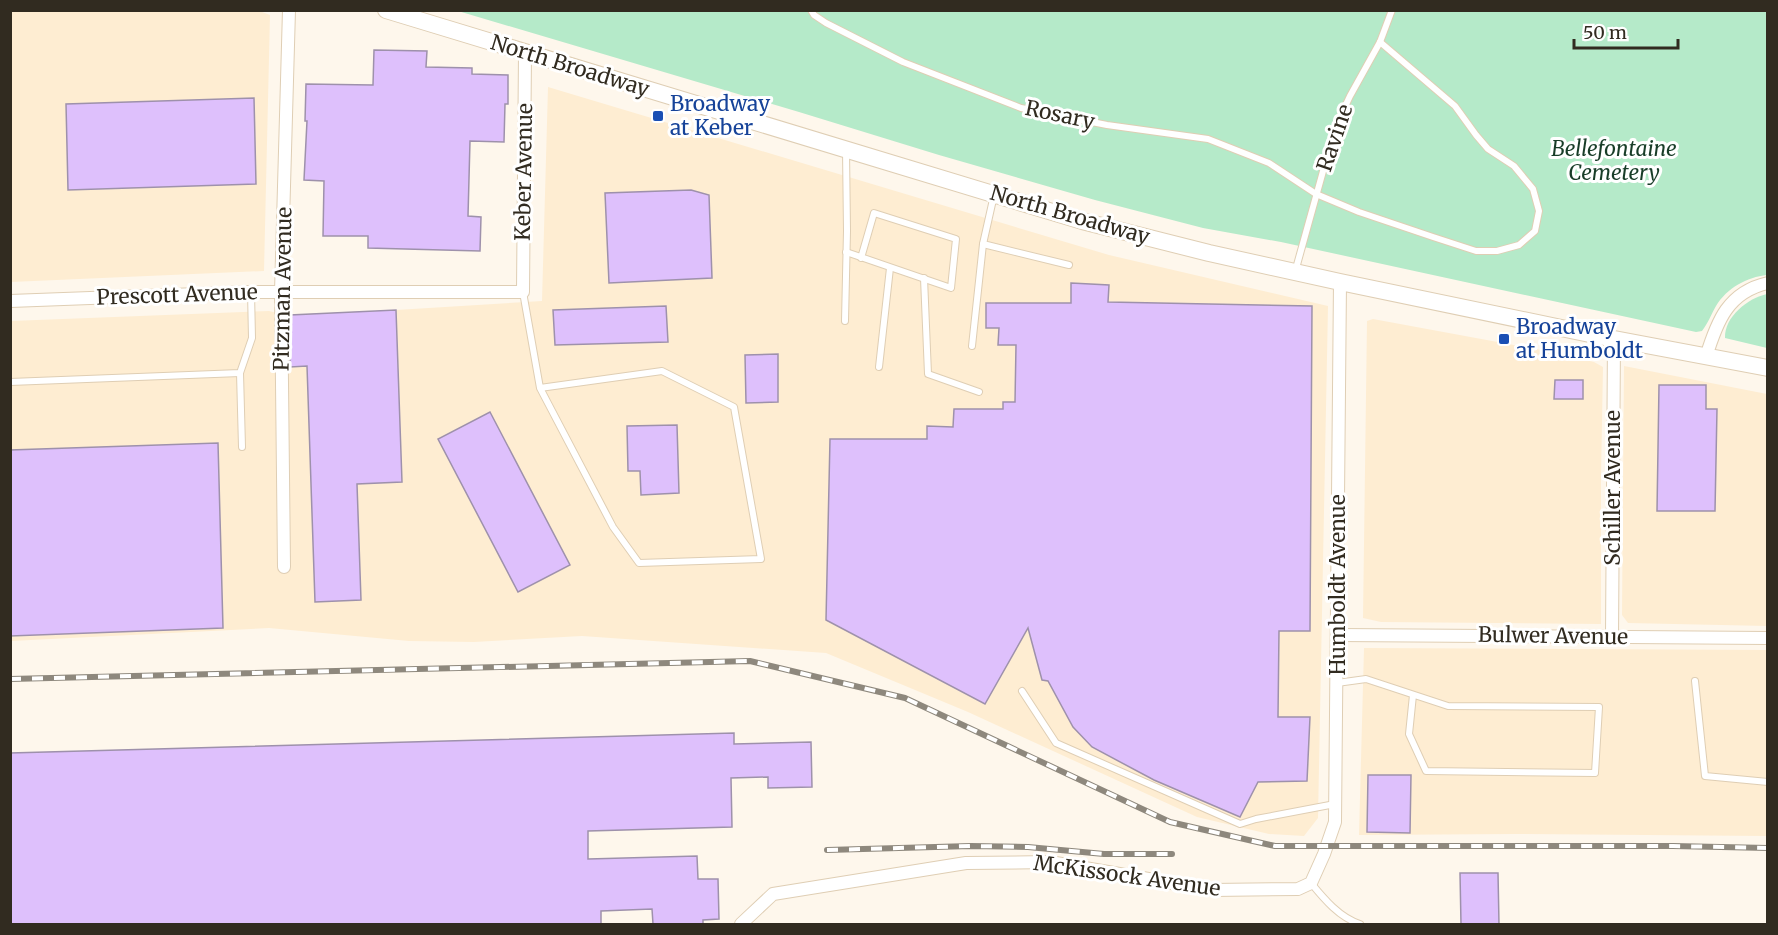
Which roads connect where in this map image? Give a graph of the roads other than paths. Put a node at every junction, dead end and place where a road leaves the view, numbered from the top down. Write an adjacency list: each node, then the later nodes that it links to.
1 (290, 10): 20 (street, Pitzman Avenue)
2 (386, 10): 6 (main road, North Broadway)
3 (810, 10): 9 (lane, Rosary)
4 (1392, 10): 5 (lane, Ravine)
5 (1380, 42): 9 (lane, Ravine); 9 (lane, Rosary)
6 (525, 53): 7 (main road, North Broadway); 21 (street, Keber Avenue)
7 (846, 150): 8 (main road, North Broadway); 11 (lane)
8 (994, 194): 10 (lane); 15 (main road, North Broadway)
9 (1316, 194): 15 (lane, Ravine)
10 (983, 244): 13 (lane); 25 (lane)
11 (846, 252): 12 (lane); 23 (lane)
12 (861, 258): 14 (lane); 16 (lane)
13 (1069, 265)
14 (890, 268): 16 (lane); 27 (lane)
15 (1294, 272): 17 (main road, North Broadway)
16 (924, 278): 32 (lane)
17 (1340, 282): 24 (main road, North Broadway); 35 (street, Humboldt Avenue)
18 (1767, 283): 26 (street)
19 (251, 292): 20 (street, Prescott Avenue); 22 (street, Prescott Avenue); 29 (lane)
20 (281, 292): 21 (street, Prescott Avenue); 34 (street, Pitzman Avenue)
21 (523, 292): 31 (lane)
22 (10, 301)
23 (845, 321)
24 (1614, 339): 26 (main road, North Broadway); 36 (street, Schiller Avenue)
25 (972, 346)
26 (1706, 357): 28 (main road, North Broadway)
27 (879, 367)
28 (1767, 368)
29 (240, 373): 30 (lane); 33 (lane)
30 (10, 382)
31 (540, 388): 31 (lane)
32 (979, 392)
33 (242, 447)
34 (284, 567)
35 (1338, 634): 36 (street, Bulwer Avenue); 39 (street, Humboldt Avenue)
36 (1612, 637): 37 (street, Bulwer Avenue)
37 (1767, 638)
38 (1695, 681): 42 (lane)
39 (1337, 683): 41 (lane); 43 (street, Humboldt Avenue)
40 (1022, 691): 43 (lane)
41 (1413, 695): 41 (lane)
42 (1767, 782)
43 (1336, 804): 44 (street, Humboldt Avenue)
44 (1311, 883): 45 (street, McKissock Avenue); 46 (lane)
45 (741, 924)
46 (1360, 924)

